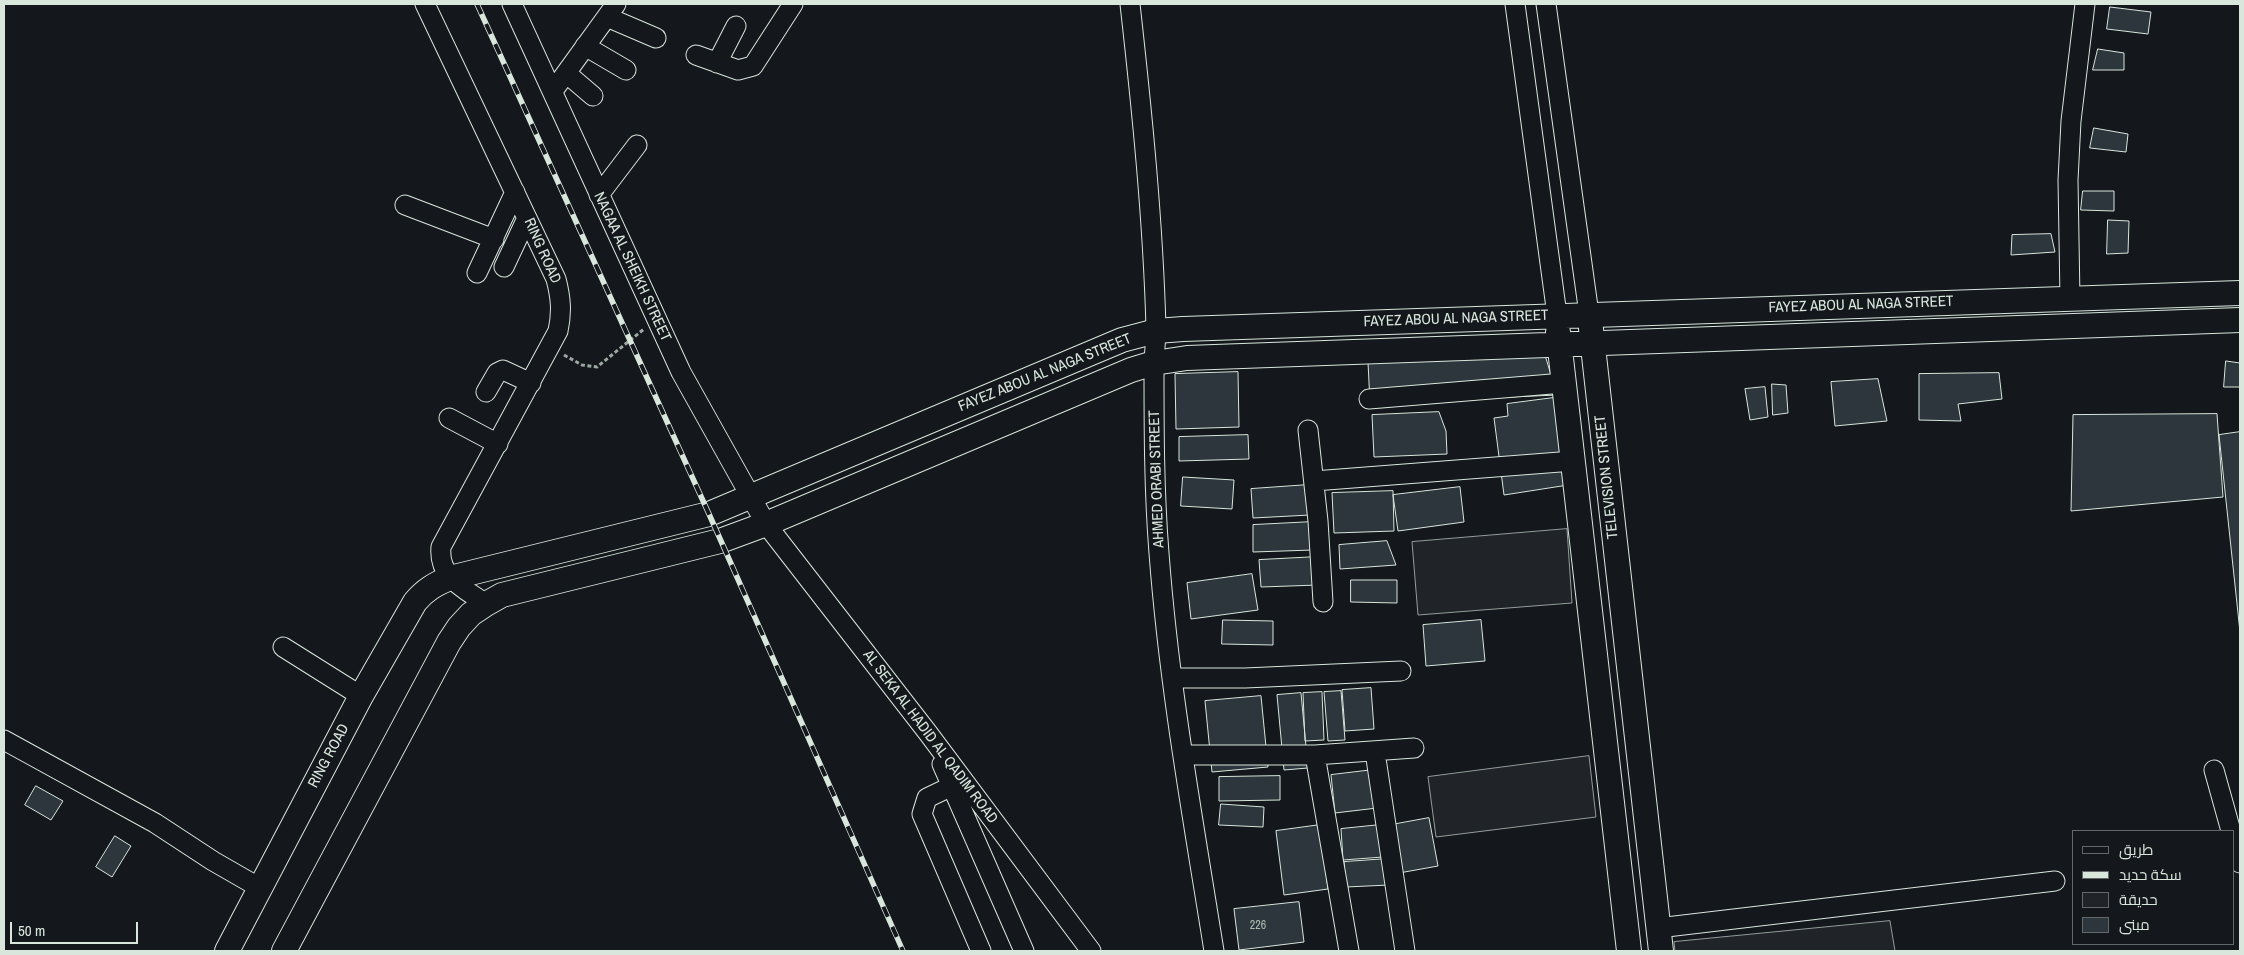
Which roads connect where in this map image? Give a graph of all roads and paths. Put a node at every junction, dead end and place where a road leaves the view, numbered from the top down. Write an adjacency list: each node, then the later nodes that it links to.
1 (425, 4): 19 (street, RING ROAD)
2 (512, 4): 16 (street, NAGAA AL SHEIKH STREET)
3 (793, 4): 13 (street)
4 (1130, 4): 32 (street, AHMED ORABI STREET)
5 (1516, 4): 29 (street, TELEVISION STREET)
6 (1546, 4): 28 (street, TELEVISION STREET)
7 (2085, 4): 27 (street)
8 (611, 10): 10 (street); 11 (street)
9 (736, 26): 13 (street)
10 (656, 38)
11 (585, 46): 14 (street); 15 (street)
12 (696, 55): 13 (street)
13 (717, 63)
14 (626, 70)
15 (566, 73): 16 (street); 17 (street)
16 (553, 91): 20 (street, NAGAA AL SHEIKH STREET)
17 (593, 96)
18 (637, 145): 20 (street)
19 (515, 192): 22 (street, RING ROAD); 23 (street)
20 (599, 195): 30 (street, NAGAA AL SHEIKH STREET)
21 (405, 205): 23 (street)
22 (527, 218): 24 (street); 35 (street, RING ROAD)
23 (494, 239): 25 (street)
24 (504, 267)
25 (477, 273)
26 (2240, 293): 27 (main road, FAYEZ ABOU AL NAGA STREET)
27 (2070, 299): 28 (main road, FAYEZ ABOU AL NAGA STREET)
28 (1590, 314): 29 (main road, FAYEZ ABOU AL NAGA STREET); 33 (main road, TELEVISION STREET)
29 (1556, 315): 32 (main road, FAYEZ ABOU AL NAGA STREET); 34 (main road, TELEVISION STREET)
30 (655, 318): 35 (path); 46 (street, NAGAA AL SHEIKH STREET)
31 (2240, 320): 33 (main road, FAYEZ ABOU AL NAGA STREET)
32 (1156, 331): 36 (street, AHMED ORABI STREET); 46 (main road, FAYEZ ABOU AL NAGA STREET)
33 (1592, 344): 34 (main road, FAYEZ ABOU AL NAGA STREET); 69 (main road, TELEVISION STREET)
34 (1560, 346): 36 (main road, FAYEZ ABOU AL NAGA STREET); 38 (main road, TELEVISION STREET)
35 (550, 347): 37 (street, RING ROAD)
36 (1154, 363): 48 (main road, FAYEZ ABOU AL NAGA STREET); 54 (street, AHMED ORABI STREET)
37 (531, 383): 39 (street); 43 (street, RING ROAD)
38 (1564, 383): 40 (street); 44 (main road, TELEVISION STREET)
39 (486, 392)
40 (1369, 399)
41 (449, 418): 43 (street)
42 (1308, 430): 45 (street)
43 (498, 444): 49 (street, RING ROAD)
44 (1573, 461): 45 (street); 78 (main road, TELEVISION STREET)
45 (1314, 481): 50 (street)
46 (749, 497): 47 (main road, FAYEZ ABOU AL NAGA STREET); 48 (street, NAGAA AL SHEIKH STREET)
47 (708, 514): 49 (main road, RING ROAD)
48 (766, 524): 51 (main road, FAYEZ ABOU AL NAGA STREET); 56 (street, AL SEKA AL HADID AL QADIM ROAD)
49 (450, 578): 51 (street); 55 (main road, RING ROAD)
50 (1323, 602)
51 (486, 604): 71 (main road)
52 (283, 647): 55 (street)
53 (1401, 671): 54 (street)
54 (1172, 678): 60 (street, AHMED ORABI STREET)
55 (361, 696): 68 (main road, RING ROAD)
56 (928, 733): 63 (street); 74 (street, AL SEKA AL HADID AL QADIM ROAD)
57 (4, 740): 68 (street)
58 (1414, 748): 59 (street)
59 (1375, 752): 61 (street); 77 (street)
60 (1183, 755): 61 (street); 75 (street, AHMED ORABI STREET)
61 (1315, 756): 76 (street)
62 (2214, 770): 64 (street)
63 (952, 786): 72 (street); 73 (street)
64 (2232, 830)
65 (2234, 840): 66 (street)
66 (2240, 863)
67 (2055, 881): 69 (street)
68 (260, 888): 70 (main road, RING ROAD)
69 (1659, 940)
70 (227, 951)
71 (284, 951)
72 (981, 951)
73 (1024, 951)
74 (1091, 951)
75 (1214, 951)
76 (1349, 951)
77 (1405, 951)
78 (1629, 951)

